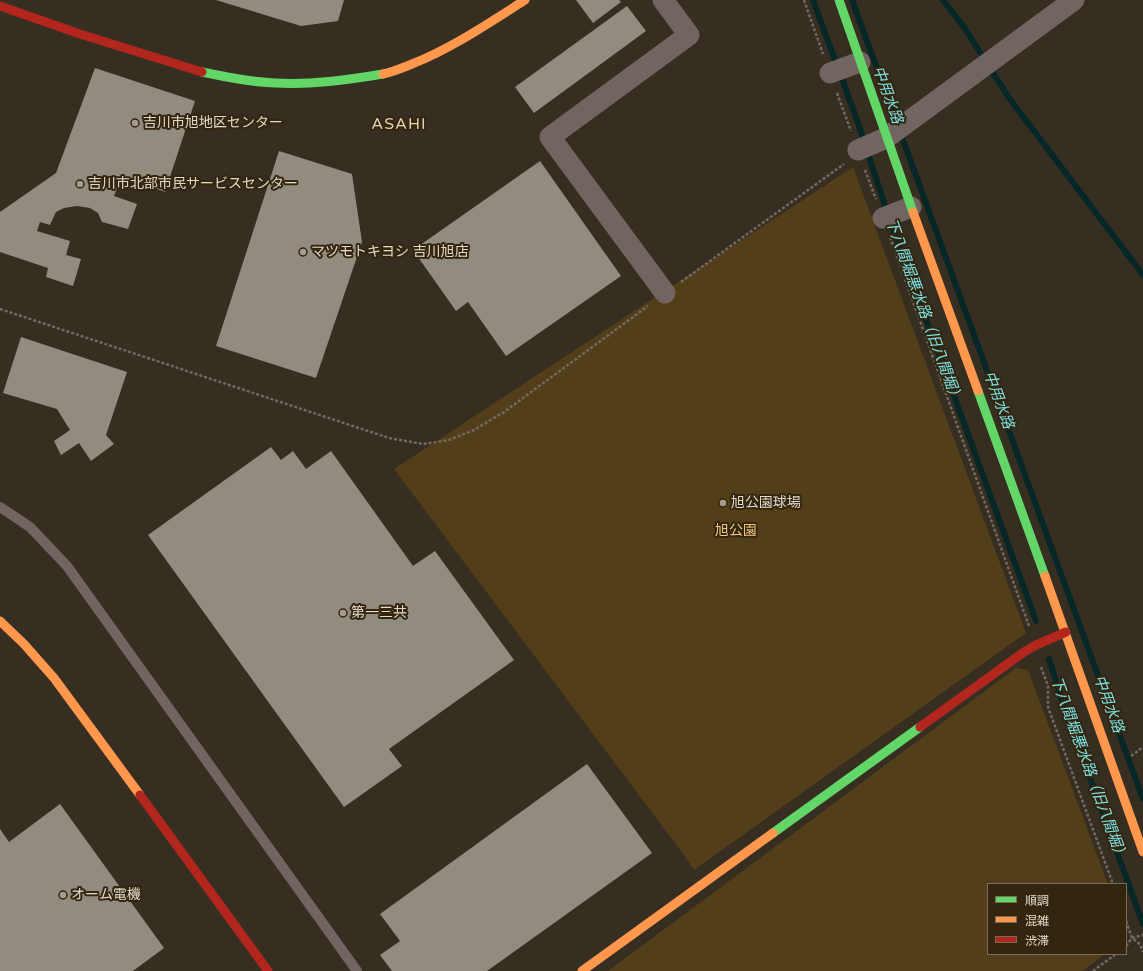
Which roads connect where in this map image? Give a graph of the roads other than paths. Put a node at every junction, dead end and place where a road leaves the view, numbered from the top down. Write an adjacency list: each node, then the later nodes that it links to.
1 (525, 0): 5 (street)
2 (663, 0): 12 (street)
3 (839, 0): 6 (street)
4 (1074, 0): 8 (street)
5 (0, 6)
6 (860, 62): 7 (street); 8 (street)
7 (830, 73)
8 (886, 138): 9 (street); 10 (street)
9 (859, 151)
10 (911, 207): 11 (street); 15 (street)
11 (883, 218)
12 (665, 293)
13 (0, 507): 18 (lane)
14 (0, 621): 17 (street)
15 (1066, 632): 16 (street); 19 (street)
16 (1143, 852)
17 (268, 971)
18 (357, 971)
19 (582, 971)

